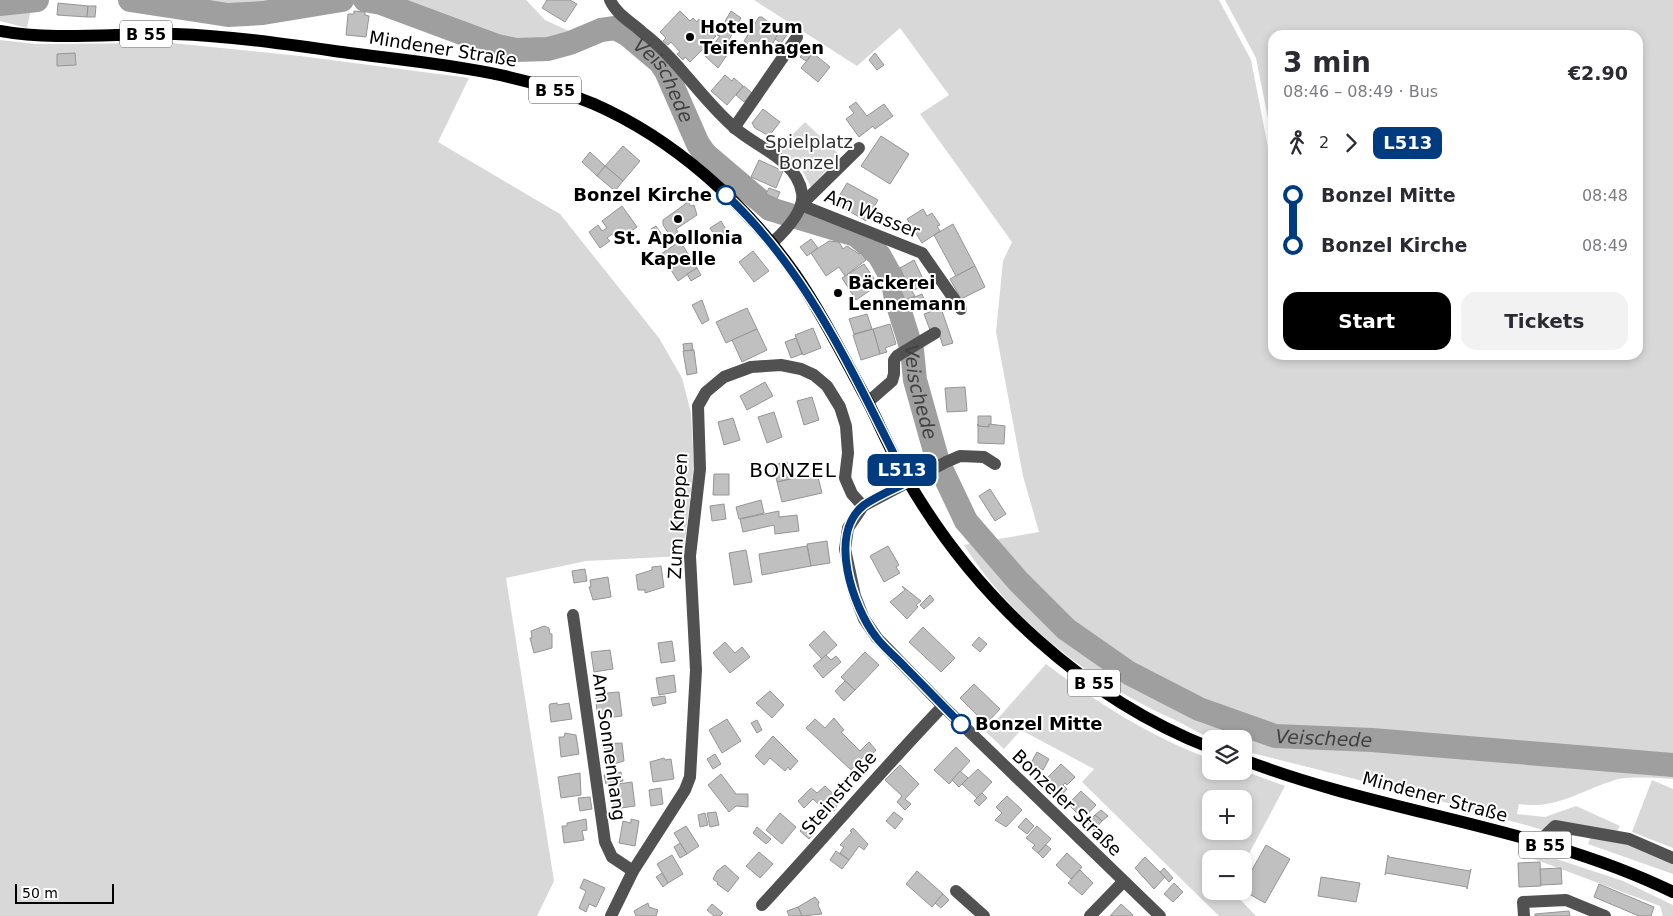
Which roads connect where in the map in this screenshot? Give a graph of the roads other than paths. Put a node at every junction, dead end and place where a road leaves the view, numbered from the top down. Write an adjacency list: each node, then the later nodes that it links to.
1 (610, 0): 4 (street)
2 (0, 31): 7 (main road, Mindener Straße / B 55)
3 (797, 37): 4 (street)
4 (734, 128): 6 (street)
5 (859, 148): 6 (street)
6 (800, 208): 7 (street); 8 (street, Am Wasser)
7 (772, 243): 10 (main road, Mindener Straße / B 55)
8 (961, 309)
9 (935, 333): 10 (street)
10 (868, 402): 12 (main road, Mindener Straße / B 55)
11 (995, 464): 12 (street, Bonzeler Straße)
12 (908, 482): 13 (street, Bonzeler Straße); 16 (main road, Mindener Straße / B 55)
13 (863, 506): 15 (street, Bonzeler Straße); 20 (street, Zum Kneppen)
14 (573, 615): 20 (street, Am Sonnenhang)
15 (943, 706): 21 (street, Bonzeler Straße); 24 (street, Steinstraße)
16 (1202, 744)
17 (1252, 762): 18 (main road, Mindener Straße / B 55)
18 (1537, 843): 19 (street); 23 (main road, Mindener Straße / B 55)
19 (1673, 858)
20 (633, 871): 25 (street, Zum Kneppen)
21 (1123, 882): 27 (street); 28 (street, Bonzeler Straße)
22 (956, 891): 26 (street)
23 (1673, 892)
24 (762, 905)
25 (611, 916)
26 (984, 916)
27 (1090, 916)
28 (1160, 916)
29 (1524, 916): 30 (street)
30 (1605, 916)

